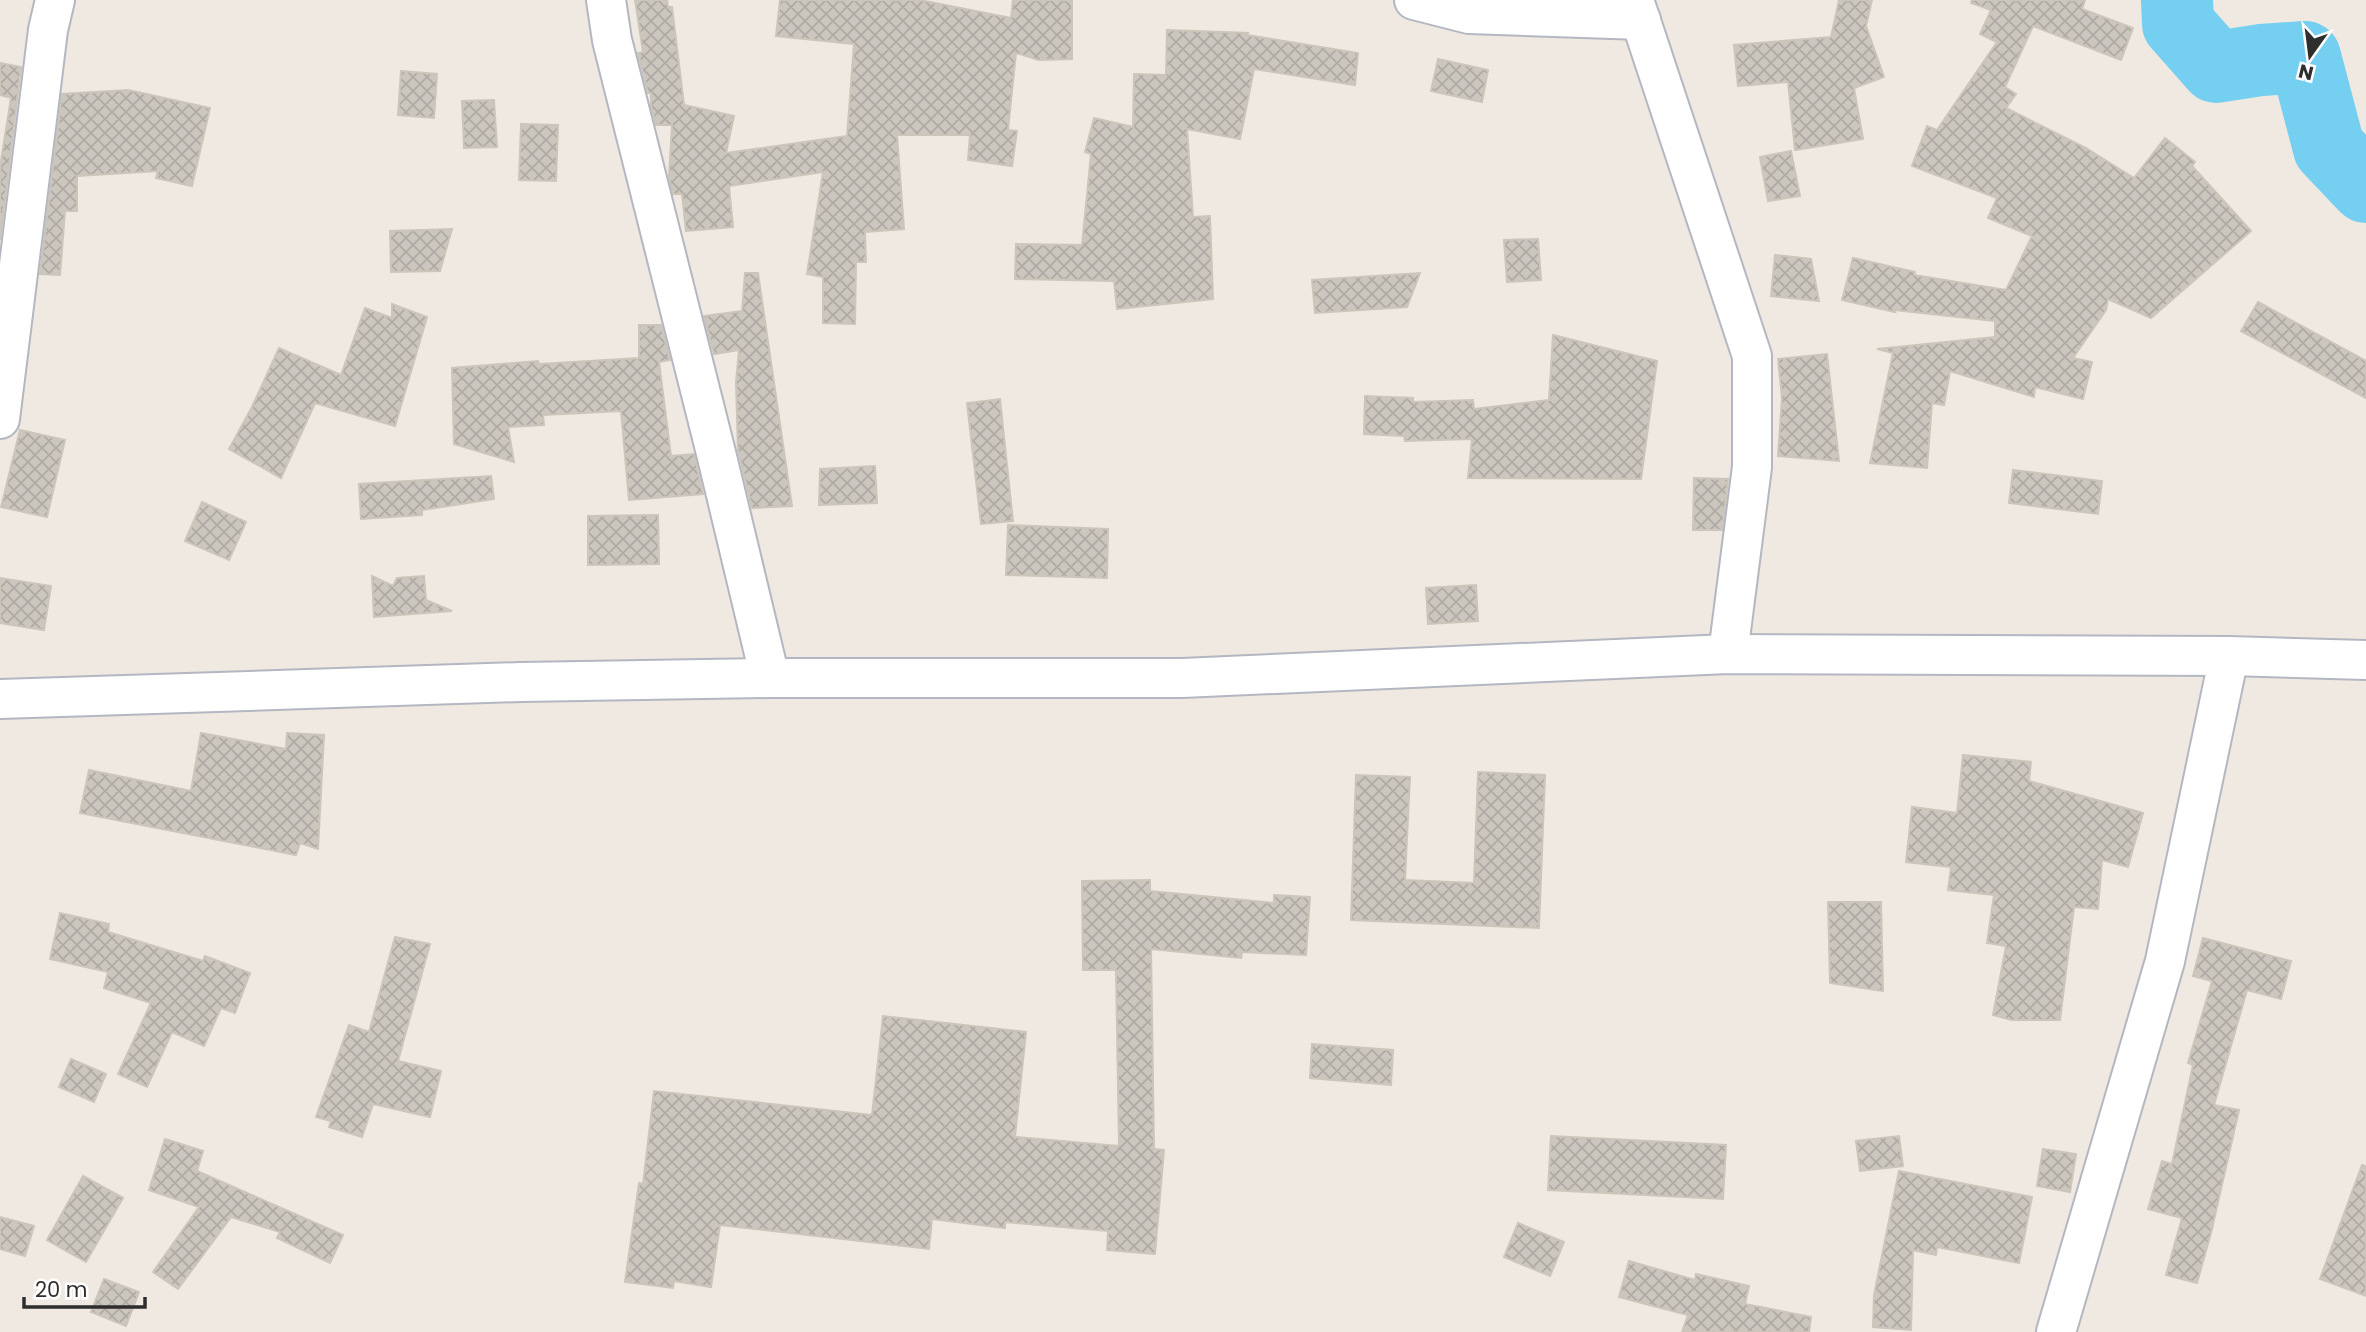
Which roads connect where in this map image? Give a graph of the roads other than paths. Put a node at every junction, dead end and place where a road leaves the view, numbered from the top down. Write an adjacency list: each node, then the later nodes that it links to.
1 (55, 0): 5 (street)
2 (606, 0): 9 (street)
3 (1415, 0): 4 (street)
4 (1638, 10): 6 (street)
5 (0, 419)
6 (1728, 654): 7 (street); 9 (street)
7 (2229, 656): 8 (street); 11 (street)
8 (2366, 660)
9 (770, 678): 10 (street)
10 (0, 699)
11 (2056, 1332)

